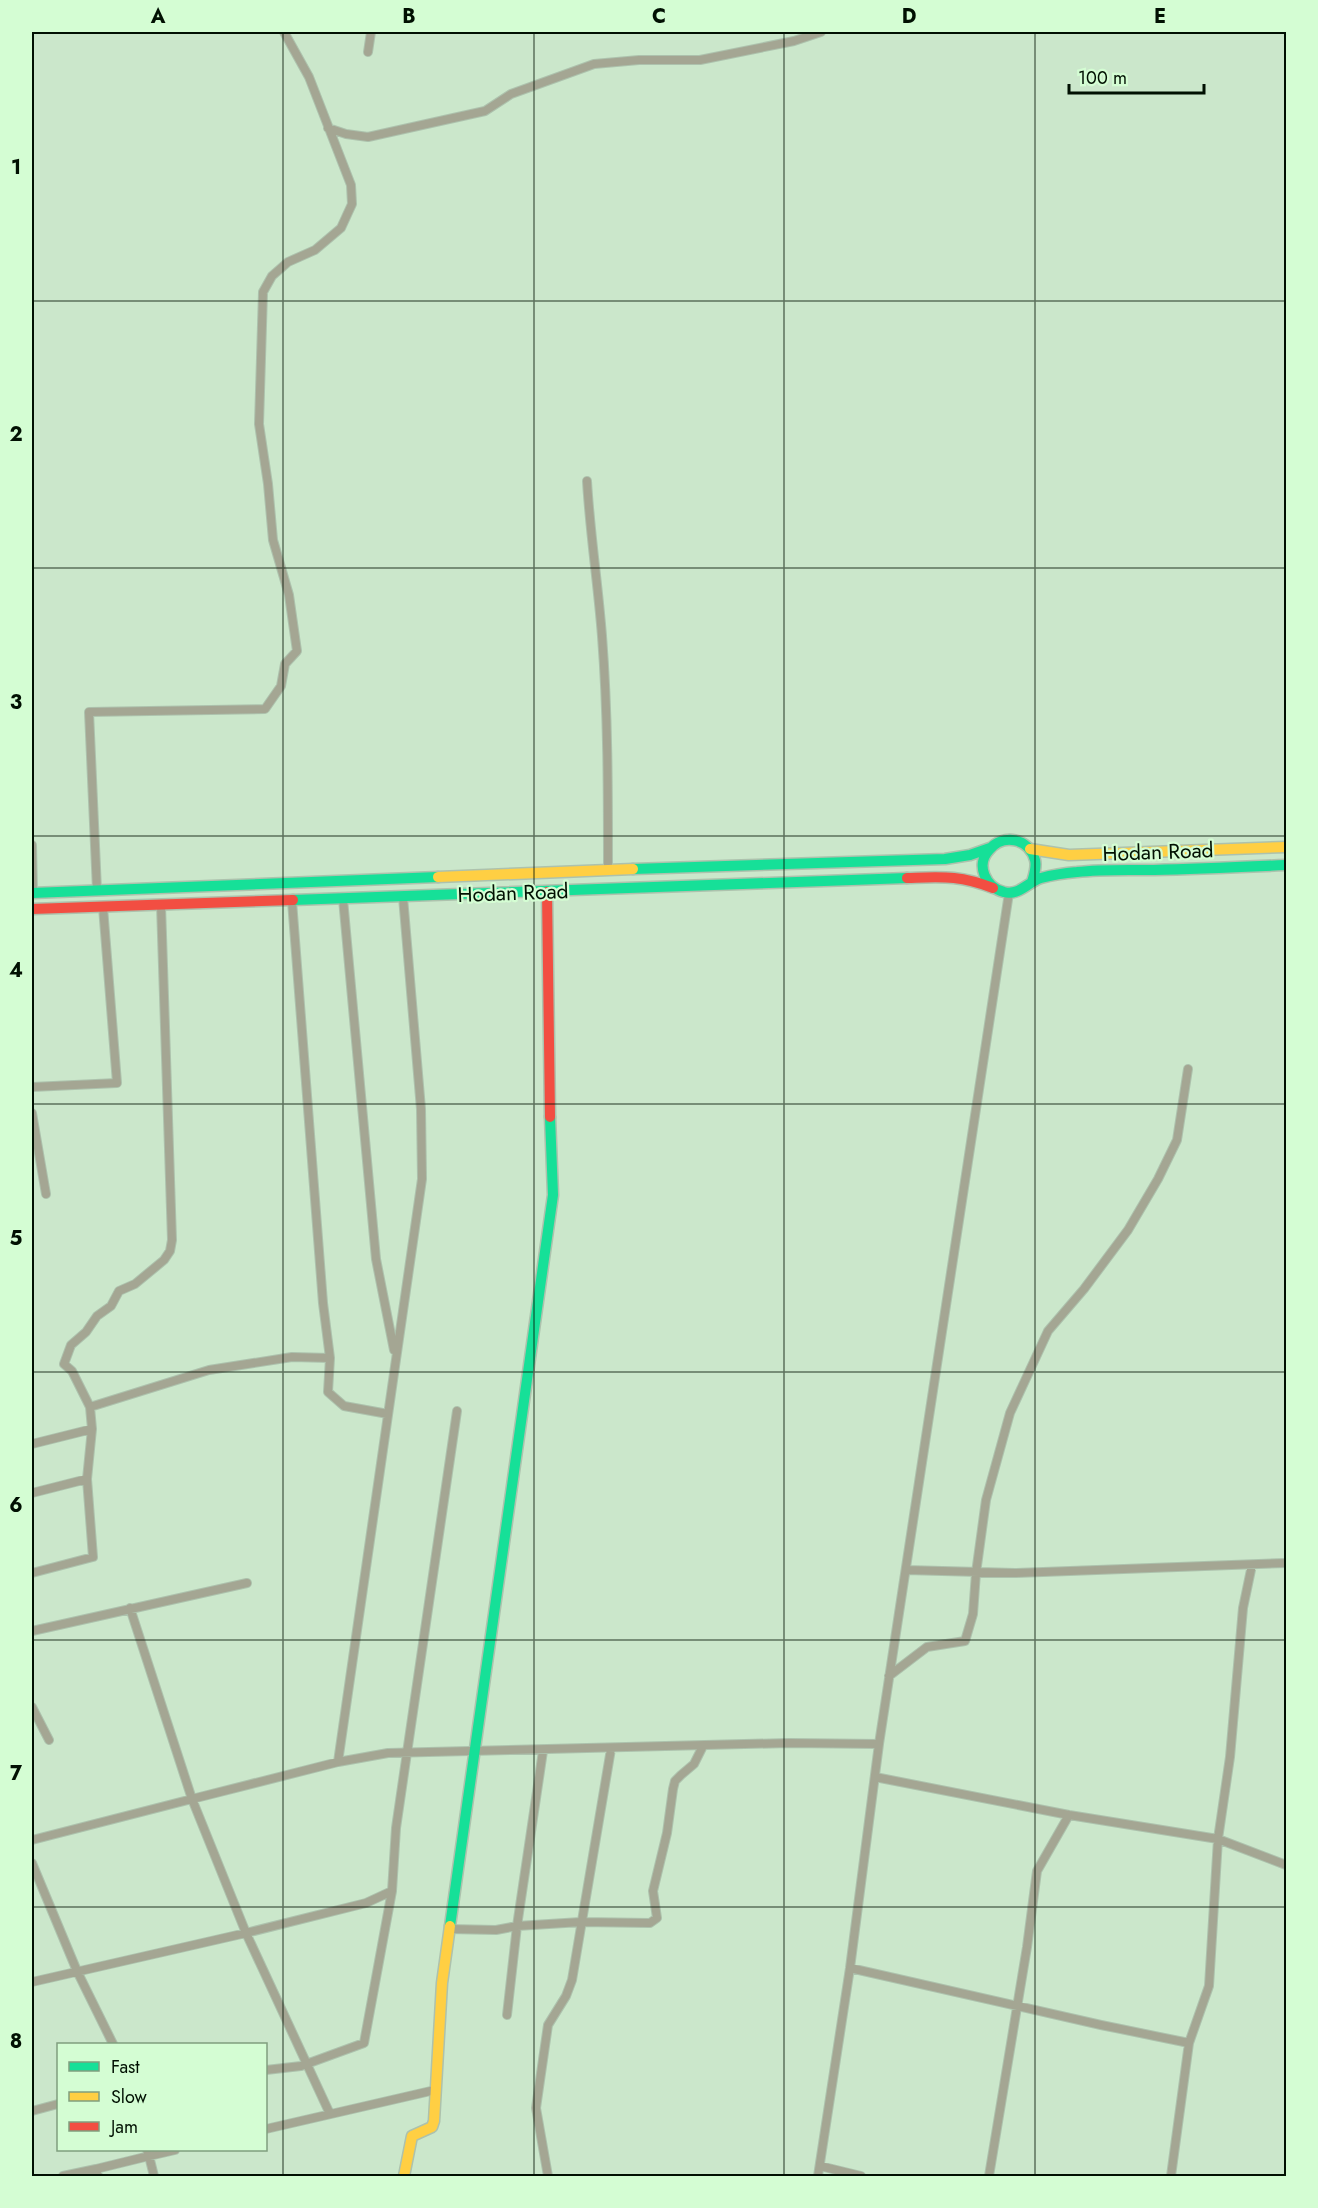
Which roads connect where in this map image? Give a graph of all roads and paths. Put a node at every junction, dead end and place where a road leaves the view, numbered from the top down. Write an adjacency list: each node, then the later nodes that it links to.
1 (284, 32): 5 (street)
2 (370, 32): 4 (street)
3 (821, 32): 5 (street)
4 (368, 52)
5 (328, 128): 15 (street)
6 (587, 481): 12 (street)
7 (32, 845): 17 (street)
8 (1287, 847): 10 (main road, Hodan Road)
9 (990, 848): 10 (main road, Hodan Road); 12 (main road, Hodan Road); 14 (main road)
10 (1030, 849): 13 (main road)
11 (1287, 865): 13 (main road, Hodan Road)
12 (608, 870): 15 (main road, Hodan Road)
13 (1032, 882): 18 (main road, Hodan Road)
14 (993, 888): 16 (main road, Hodan Road); 18 (main road, Hodan Road)
15 (97, 890): 17 (main road, Hodan Road)
16 (547, 892): 19 (main road, Hodan Road); 52 (main road)
17 (32, 893)
18 (1009, 893): 40 (street)
19 (403, 897): 20 (main road, Hodan Road); 29 (street)
20 (343, 899): 21 (main road, Hodan Road); 29 (street)
21 (292, 900): 22 (main road, Hodan Road); 30 (street)
22 (161, 905): 23 (main road, Hodan Road); 31 (street)
23 (103, 907): 24 (main road, Hodan Road); 26 (street)
24 (32, 909)
25 (1188, 1069): 42 (street)
26 (32, 1087)
27 (32, 1113): 28 (street)
28 (46, 1194)
29 (396, 1357): 33 (street)
30 (330, 1358): 31 (street); 33 (street)
31 (90, 1407): 34 (street)
32 (457, 1411): 54 (street)
33 (388, 1414): 55 (street)
34 (92, 1429): 35 (street); 36 (street)
35 (32, 1444)
36 (87, 1479): 37 (street); 41 (street)
37 (32, 1493)
38 (1287, 1563): 39 (street)
39 (1252, 1564): 42 (street); 59 (street)
40 (906, 1570): 42 (street); 46 (street)
41 (32, 1572)
42 (976, 1573): 46 (street)
43 (247, 1583): 44 (street)
44 (130, 1608): 45 (street); 57 (street)
45 (32, 1631)
46 (889, 1676): 49 (street)
47 (32, 1707): 48 (street)
48 (49, 1740)
49 (879, 1744): 50 (street); 56 (street)
50 (703, 1746): 51 (street); 64 (street)
51 (611, 1749): 53 (street); 64 (street)
52 (475, 1751): 53 (street); 54 (street); 66 (main road)
53 (543, 1751): 65 (street)
54 (408, 1753): 55 (street); 63 (street)
55 (338, 1762): 57 (street)
56 (874, 1777): 58 (street); 68 (street)
57 (192, 1799): 60 (street); 67 (street)
58 (1069, 1815): 59 (street); 71 (street)
59 (1218, 1839): 62 (street); 74 (street)
60 (32, 1840)
61 (32, 1863): 69 (street)
62 (1287, 1865)
63 (392, 1891): 67 (street); 75 (street)
64 (581, 1922): 65 (street); 89 (street)
65 (517, 1926): 66 (street); 72 (street)
66 (449, 1929): 77 (main road)
67 (246, 1933): 69 (street); 75 (street)
68 (850, 1968): 71 (street); 84 (street)
69 (77, 1971): 70 (street); 73 (street)
70 (32, 1982)
71 (1016, 2006): 74 (street); 92 (street)
72 (507, 2015)
73 (113, 2043)
74 (1189, 2043): 93 (street)
75 (307, 2063): 76 (street); 80 (street)
76 (267, 2070)
77 (435, 2090): 80 (street); 88 (main road)
78 (57, 2104): 79 (street)
79 (32, 2110)
80 (330, 2114): 81 (street)
81 (267, 2129)
82 (166, 2151): 83 (street)
83 (148, 2153): 85 (street); 87 (street)
84 (820, 2166): 90 (street); 91 (street)
85 (97, 2173): 86 (street)
86 (63, 2176)
87 (154, 2176)
88 (404, 2176)
89 (544, 2176)
90 (818, 2176)
91 (861, 2176)
92 (989, 2176)
93 (1171, 2176)

